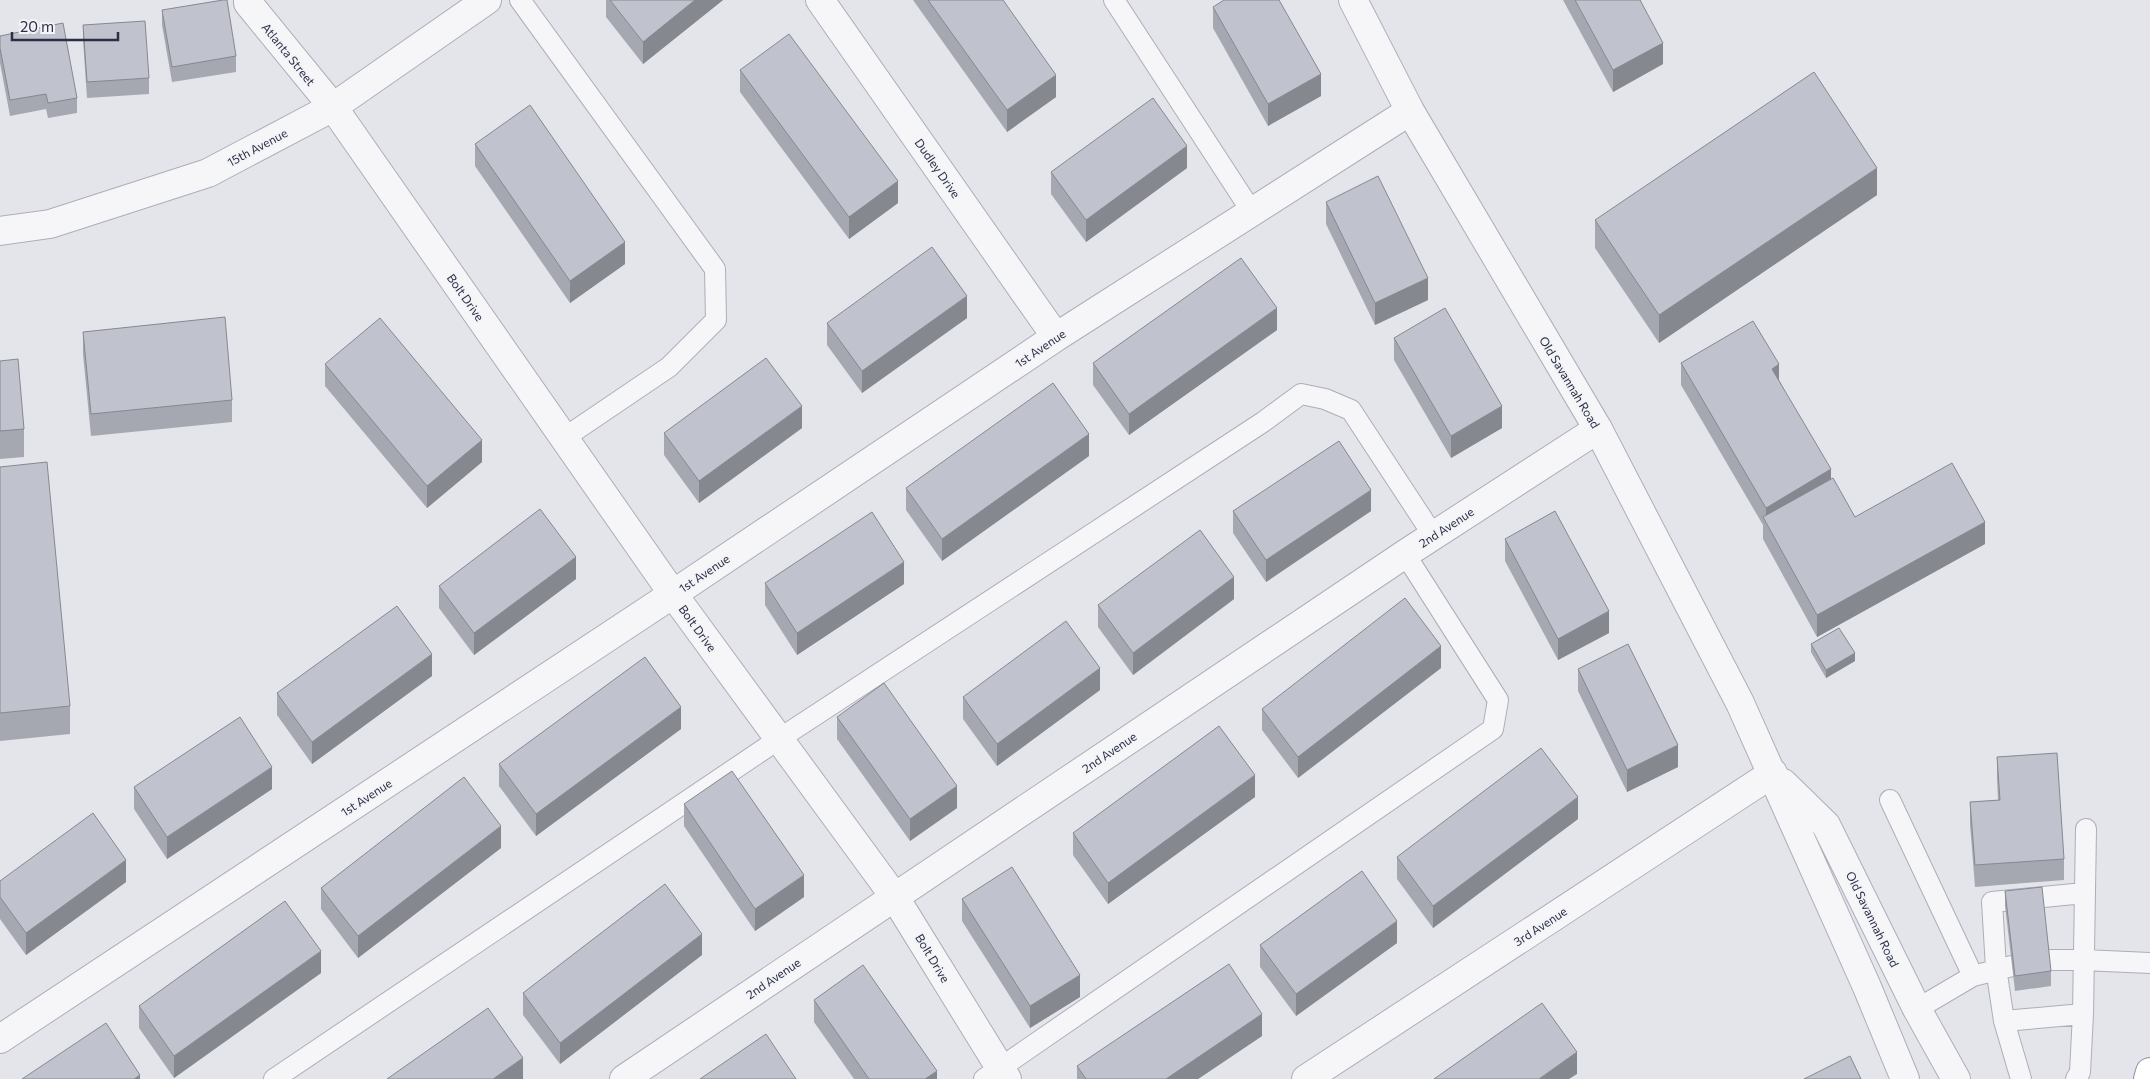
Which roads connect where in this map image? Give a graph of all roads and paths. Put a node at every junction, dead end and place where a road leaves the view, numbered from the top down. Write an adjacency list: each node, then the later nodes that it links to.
1 (248, 0): 7 (street, Atlanta Street)
2 (486, 0): 7 (street, 15th Avenue)
3 (520, 0): 13 (lane)
4 (820, 0): 11 (street, Dudley Drive)
5 (1114, 0): 9 (lane)
6 (1353, 0): 8 (street, Old Savannah Road)
7 (333, 107): 10 (street, 15th Avenue); 13 (street, Bolt Drive)
8 (1410, 111): 9 (street, 1st Avenue); 12 (street, Old Savannah Road)
9 (1252, 212): 11 (street, 1st Avenue)
10 (0, 231)
11 (1056, 337): 16 (street, 1st Avenue)
12 (1598, 429): 14 (street, 2nd Avenue); 18 (street, Old Savannah Road)
13 (564, 438): 16 (street, Bolt Drive)
14 (1433, 535): 15 (street, 2nd Avenue); 17 (lane)
15 (1405, 554): 22 (street, 2nd Avenue); 33 (lane)
16 (673, 594): 17 (street, Bolt Drive); 31 (street, 1st Avenue)
17 (779, 739): 22 (street, Bolt Drive); 34 (lane)
18 (1773, 773): 28 (street, Old Savannah Road); 36 (street, 3rd Avenue); 37 (street, Old Savannah Road)
19 (1890, 800): 27 (lane)
20 (2086, 829): 21 (lane)
21 (2084, 893): 24 (lane); 26 (lane)
22 (894, 896): 33 (street, Bolt Drive); 35 (street, 2nd Avenue)
23 (2048, 960): 24 (lane)
24 (2084, 960): 25 (lane); 29 (lane)
25 (2150, 963)
26 (2004, 967): 27 (lane); 30 (lane)
27 (1973, 976): 28 (lane)
28 (1918, 1009): 38 (street, Old Savannah Road)
29 (2083, 1014): 30 (lane); 40 (lane)
30 (2004, 1021): 39 (lane)
31 (0, 1039)
32 (2150, 1072): 41 (highway)
33 (997, 1075)
34 (274, 1079)
35 (624, 1079)
36 (1306, 1079)
37 (1905, 1079)
38 (1956, 1079)
39 (2022, 1079)
40 (2076, 1079)
41 (2148, 1079)

